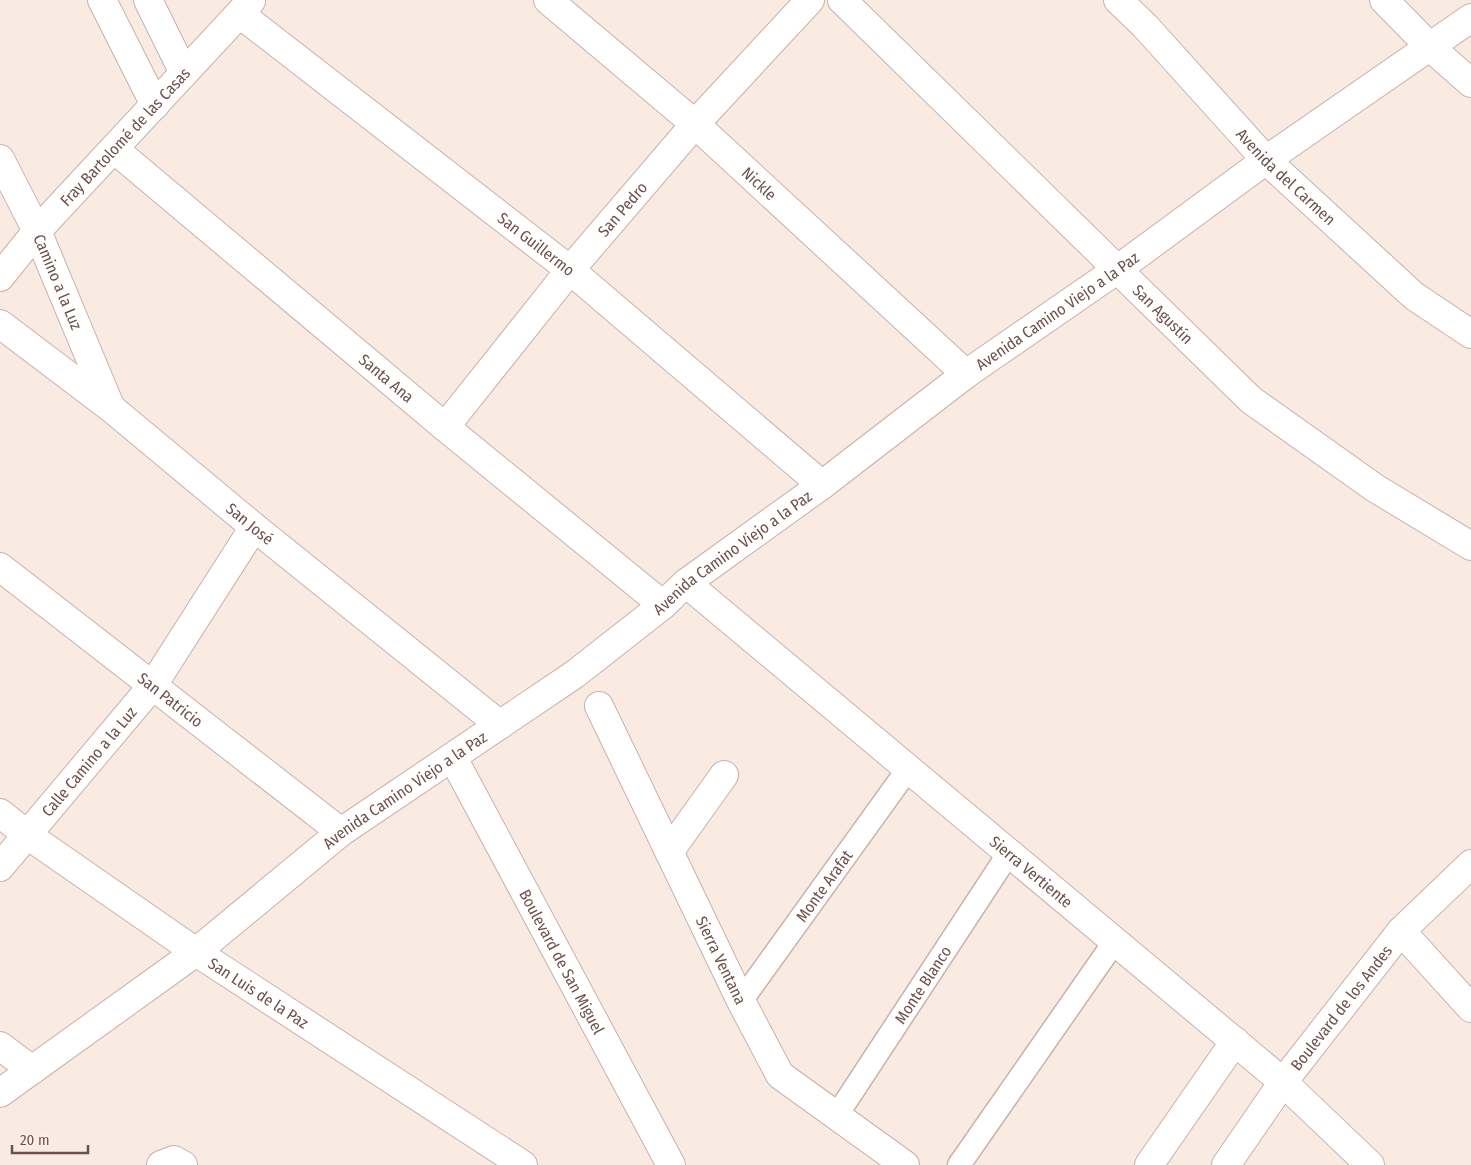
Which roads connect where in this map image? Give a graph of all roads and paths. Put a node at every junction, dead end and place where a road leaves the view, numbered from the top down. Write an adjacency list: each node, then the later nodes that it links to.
1 (102, 0): 13 (street)
2 (148, 0): 11 (street)
3 (548, 0): 14 (street, Nickle)
4 (810, 0): 14 (street, San Pedro)
5 (842, 0): 19 (street, San Agustín)
6 (1118, 0): 17 (street, Avenida del Carmen)
7 (1384, 0): 10 (street)
8 (246, 7): 11 (street, Fray Bartolomé de las Casas); 20 (street, San Guillermo)
9 (1471, 18): 10 (street, Avenida Camino Viejo a la Paz)
10 (1430, 47): 12 (street); 17 (street, Avenida Camino Viejo a la Paz)
11 (184, 73): 13 (street, Fray Bartolomé de las Casas)
12 (1471, 84)
13 (155, 105): 15 (street, Fray Bartolomé de las Casas)
14 (695, 124): 20 (street, San Pedro); 24 (street, Nickle)
15 (114, 149): 18 (street, Fray Bartolomé de las Casas); 26 (street, Santa Ana)
16 (0, 159): 18 (street, Camino a la Luz)
17 (1266, 160): 19 (street, Avenida Camino Viejo a la Paz); 23 (street, Avenida del Carmen)
18 (37, 231): 21 (street, Fray Bartolomé de las Casas); 25 (street, Camino a la Luz)
19 (1118, 269): 24 (street, Avenida Camino Viejo a la Paz); 29 (street, San Agustín)
20 (570, 270): 26 (street, San Pedro); 27 (street, San Guillermo)
21 (0, 277)
22 (0, 324): 25 (street, San José)
23 (1471, 334)
24 (966, 374): 27 (street, Avenida Camino Viejo a la Paz)
25 (111, 408): 28 (street, San José)
26 (445, 427): 32 (street, Santa Ana)
27 (822, 485): 31 (street, Avenida Camino Viejo a la Paz)
28 (254, 527): 33 (street, Calle Camino a la Luz); 35 (street, San José)
29 (1471, 546)
30 (0, 566): 33 (street, San Patricio)
31 (686, 583): 32 (street, Avenida Camino Viejo a la Paz); 37 (street, Sierra Vertiente)
32 (663, 604): 35 (street, Avenida Camino Viejo a la Paz)
33 (153, 685): 40 (street, San Patricio); 41 (street, Calle Camino a la Luz)
34 (599, 706): 42 (street, Sierra Ventana)
35 (500, 725): 36 (street, Avenida Camino Viejo a la Paz)
36 (453, 758): 40 (street, Avenida Camino Viejo a la Paz); 60 (street, Boulevard de San Miguel)
37 (908, 769): 43 (street, Sierra Vertiente); 49 (street, Monte Arafat)
38 (724, 775): 42 (street)
39 (0, 813): 41 (street, San Luis de la Paz)
40 (341, 832): 48 (street, Avenida Camino Viejo a la Paz)
41 (26, 834): 45 (street, Calle Camino a la Luz); 48 (street, San Luis de la Paz)
42 (669, 852): 49 (street, Sierra Ventana)
43 (1009, 853): 47 (street, Sierra Vertiente); 56 (street, Monte Blanco)
44 (1471, 864): 46 (street, Boulevard de los Andes)
45 (0, 867)
46 (1401, 931): 50 (street); 54 (street, Boulevard de los Andes)
47 (1114, 941): 51 (street, Sierra Vertiente); 62 (street)
48 (196, 952): 53 (street, Avenida Camino Viejo a la Paz); 59 (street, San Luis de la Paz)
49 (741, 1001): 56 (street, Sierra Ventana)
50 (1471, 1008)
51 (1235, 1041): 54 (street, Sierra Vertiente); 63 (street)
52 (0, 1046): 53 (street)
53 (32, 1070): 55 (street, Avenida Camino Viejo a la Paz)
54 (1283, 1082): 64 (street, Boulevard de los Andes); 65 (street, Sierra Vertiente)
55 (0, 1093)
56 (837, 1115): 61 (street, Sierra Ventana)
57 (161, 1165): 58 (street)
58 (183, 1165)
59 (523, 1165)
60 (671, 1165)
61 (905, 1165)
62 (959, 1165)
63 (1149, 1165)
64 (1226, 1165)
65 (1370, 1165)

